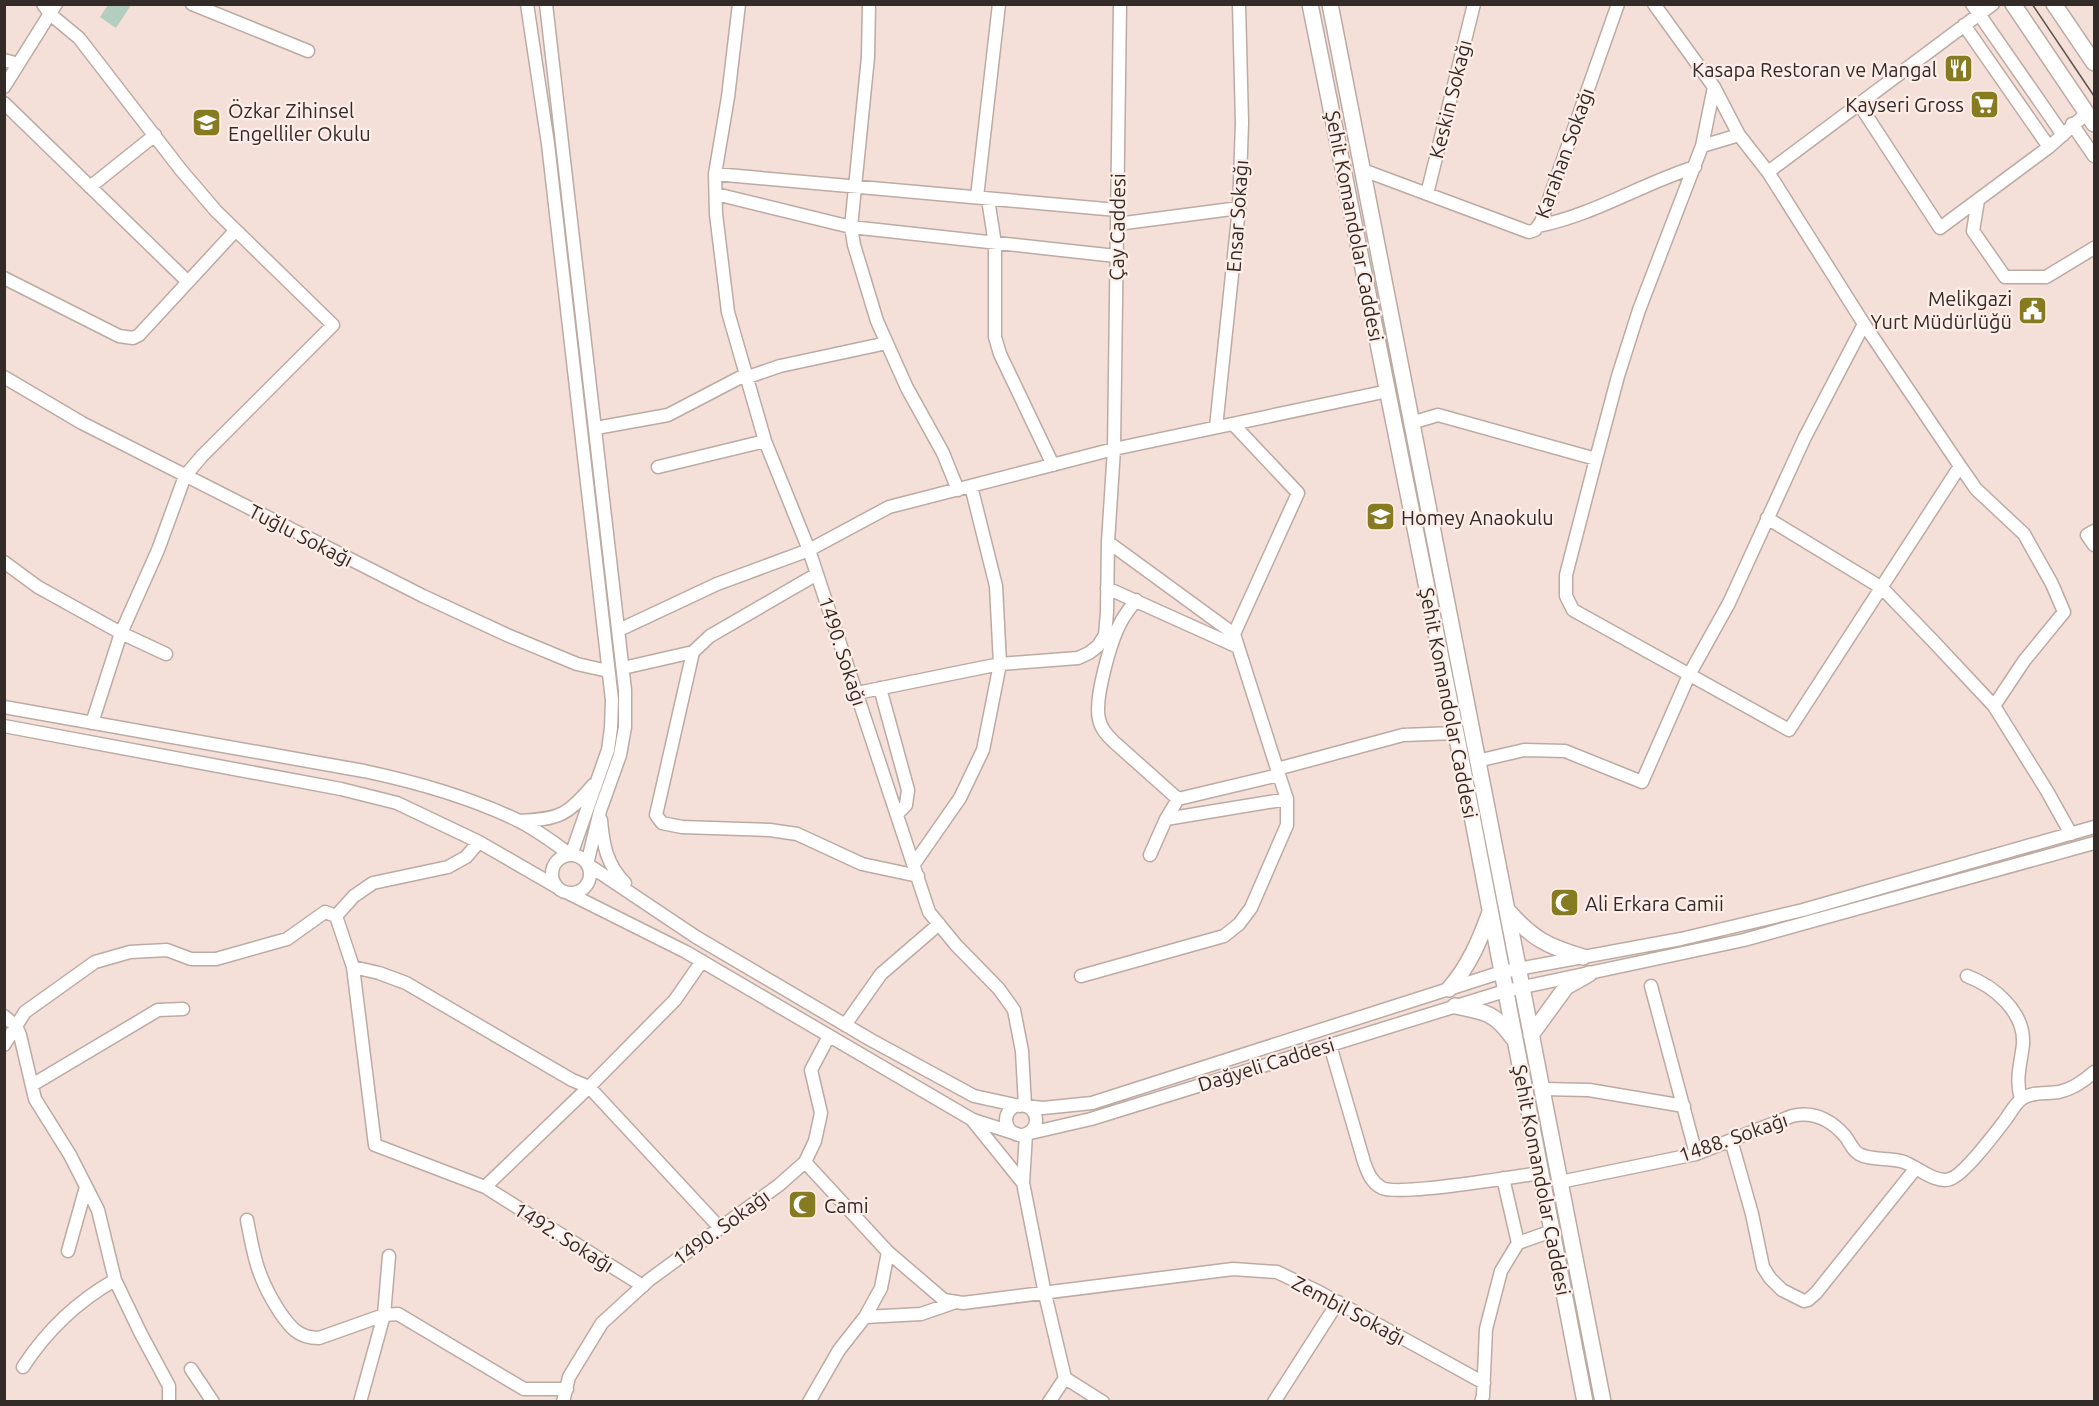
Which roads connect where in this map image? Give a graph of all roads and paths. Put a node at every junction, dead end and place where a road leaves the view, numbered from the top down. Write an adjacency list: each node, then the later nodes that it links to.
1 (192, 4): 20 (street)
2 (527, 4): 93 (street)
3 (546, 4): 65 (street)
4 (739, 4): 39 (street, 1490. Sokağı)
5 (869, 4): 40 (street)
6 (999, 4): 44 (street)
7 (1120, 4): 47 (street, Çay Caddesi)
8 (1239, 4): 46 (street, Ensar Sokağı)
9 (1310, 4): 61 (main road, Şehit Komandolar Caddesi)
10 (1330, 4): 37 (main road, Şehit Komandolar Caddesi)
11 (1474, 4): 43 (street, Keskin Sokağı)
12 (1618, 4): 49 (street, Karahan Sokağı)
13 (1654, 4): 25 (street)
14 (1993, 4): 18 (street)
15 (2013, 4): 28 (main road)
16 (2054, 4): 22 (main road)
17 (50, 8): 23 (street); 30 (street)
18 (1975, 10): 19 (street); 32 (street)
19 (1964, 25): 27 (street); 34 (street)
20 (308, 51)
21 (4, 60): 23 (street)
22 (2094, 63)
23 (18, 64): 24 (street)
24 (4, 87)
25 (1714, 87): 31 (street); 33 (street)
26 (4, 103): 41 (street)
27 (1859, 104): 38 (street); 45 (street)
28 (2091, 119): 29 (street)
29 (2072, 124): 32 (street); 35 (street)
30 (155, 135): 41 (street); 51 (street)
31 (1739, 135): 33 (street); 38 (street)
32 (2063, 135): 34 (street)
33 (1702, 146): 36 (street)
34 (2049, 147): 45 (street)
35 (2094, 156)
36 (1695, 167): 49 (street); 68 (street)
37 (1362, 170): 43 (street, Karahan Sokağı); 62 (main road, Şehit Komandolar Caddesi)
38 (1768, 172): 57 (street)
39 (715, 174): 40 (street); 42 (street, 1490. Sokağı)
40 (856, 186): 44 (street); 50 (street)
41 (90, 188): 56 (street)
42 (716, 194): 50 (street); 60 (street, 1490. Sokağı)
43 (1427, 194): 49 (street, Karahan Sokağı)
44 (982, 198): 47 (street); 52 (street)
45 (1978, 200): 53 (street)
46 (1239, 208): 48 (street); 64 (street, Ensar Sokağı)
47 (1117, 210): 48 (street, Çay Caddesi)
48 (1117, 224): 54 (street, Çay Caddesi)
49 (1538, 226)
50 (851, 227): 52 (street); 58 (street)
51 (235, 231): 56 (street); 72 (street)
52 (995, 244): 54 (street); 69 (street)
53 (2094, 248)
54 (1116, 256): 67 (street, Çay Caddesi)
55 (4, 278): 56 (street)
56 (187, 281)
57 (1864, 324): 70 (street); 75 (street)
58 (887, 343): 60 (street); 74 (street)
59 (4, 377): 72 (street, Tuğlu Sokağı)
60 (748, 377): 65 (street); 66 (street, 1490. Sokağı)
61 (1388, 391): 63 (street); 101 (main road, Şehit Komandolar Caddesi)
62 (1411, 423): 68 (street); 102 (main road, Şehit Komandolar Caddesi)
63 (1233, 424): 64 (street); 87 (street)
64 (1216, 427): 67 (street)
65 (596, 428): 85 (street)
66 (765, 441): 71 (street); 79 (street, 1490. Sokağı)
67 (1114, 449): 69 (street); 77 (street, Çay Caddesi)
68 (1596, 459): 94 (street)
69 (1053, 465): 73 (street)
70 (1960, 466): 83 (street); 98 (street)
71 (658, 467)
72 (185, 476): 86 (street); 93 (street, Tuğlu Sokağı)
73 (971, 486): 74 (street); 91 (street)
74 (958, 490): 79 (street)
75 (1767, 518): 83 (street); 94 (street)
76 (2094, 531): 78 (street)
77 (1107, 542): 82 (street, Çay Caddesi); 87 (street)
78 (2094, 545)
79 (810, 550): 81 (street, 1490. Sokağı); 85 (street)
80 (4, 562): 86 (street)
81 (817, 574): 89 (street); 96 (street, 1490. Sokağı)
82 (1107, 588): 84 (street); 91 (street, Çay Caddesi)
83 (1882, 588): 94 (street); 98 (street)
84 (1136, 600): 88 (street); 106 (street)
85 (619, 630): 92 (street)
86 (121, 633): 90 (street); 99 (street)
87 (1234, 634): 88 (street)
88 (1238, 646): 103 (street)
89 (693, 652): 92 (street); 118 (street)
90 (166, 654)
91 (1000, 664): 95 (street, Çay Caddesi); 118 (street)
92 (623, 668): 107 (street)
93 (608, 671): 104 (street)
94 (1689, 675): 102 (street)
95 (880, 688): 96 (street, Çay Caddesi); 108 (street)
96 (857, 693): 108 (street, 1490. Sokağı)
97 (4, 706): 99 (street)
98 (1994, 706): 112 (street)
99 (92, 723): 110 (street)
100 (4, 726): 113 (street)
101 (1456, 733): 103 (street); 122 (main road, Şehit Komandolar Caddesi)
102 (1477, 761): 121 (main road, Şehit Komandolar Caddesi)
103 (1278, 772): 105 (street); 106 (street)
104 (598, 780): 110 (street); 115 (street)
105 (1287, 799): 109 (street); 131 (street)
106 (1178, 800): 109 (street)
107 (600, 811): 117 (street); 120 (street)
108 (897, 814): 118 (street, 1490. Sokağı)
109 (1166, 819): 116 (street)
110 (519, 821): 115 (street)
111 (2094, 827): 112 (street, Dağyeli Caddesi)
112 (2071, 834): 125 (street, Dağyeli Caddesi)
113 (479, 842): 119 (street); 123 (street)
114 (2094, 843): 130 (street, Dağyeli Caddesi)
115 (572, 855): 117 (street); 119 (street)
116 (1150, 855)
117 (588, 864): 119 (street); 120 (street)
118 (916, 870): 124 (street, 1490. Sokağı)
119 (562, 890): 126 (street)
120 (642, 902): 140 (street, Dağyeli Caddesi)
121 (1507, 909): 125 (main road); 128 (main road, Şehit Komandolar Caddesi)
122 (1490, 912): 129 (main road, Şehit Komandolar Caddesi); 135 (main road)
123 (336, 916): 127 (street); 141 (street)
124 (939, 924): 140 (street); 152 (street, 1490. Sokağı)
125 (1583, 957): 128 (street, Dağyeli Caddesi)
126 (702, 961): 143 (street); 149 (street)
127 (353, 967): 149 (street); 165 (street, 1492. Sokağı)
128 (1520, 968): 129 (street, Dağyeli Caddesi); 134 (main road, Şehit Komandolar Caddesi)
129 (1502, 972): 135 (street, Dağyeli Caddesi); 136 (main road, Şehit Komandolar Caddesi)
130 (1589, 974): 134 (street, Dağyeli Caddesi); 142 (main road)
131 (1081, 976)
132 (1967, 976): 151 (street)
133 (1651, 986): 153 (street)
134 (1522, 987): 136 (street, Dağyeli Caddesi); 142 (main road, Şehit Komandolar Caddesi)
135 (1449, 989): 152 (street, Dağyeli Caddesi)
136 (1505, 991): 137 (street, Dağyeli Caddesi); 144 (main road, Şehit Komandolar Caddesi)
137 (1455, 1006): 144 (main road); 146 (street, Dağyeli Caddesi)
138 (183, 1009): 148 (street)
139 (4, 1016): 141 (street)
140 (845, 1025): 152 (street, Dağyeli Caddesi)
141 (15, 1026): 145 (street); 148 (street)
142 (1531, 1035): 150 (main road, Şehit Komandolar Caddesi)
143 (829, 1036): 154 (street); 158 (street, 1490. Sokağı)
144 (1515, 1040): 160 (main road, Şehit Komandolar Caddesi)
145 (4, 1045)
146 (1330, 1045): 155 (street, Dağyeli Caddesi); 161 (street)
147 (2094, 1071): 151 (street)
148 (32, 1085): 164 (street)
149 (589, 1087): 165 (street); 167 (street)
150 (1542, 1089): 153 (street); 162 (main road, Şehit Komandolar Caddesi)
151 (2020, 1099): 159 (street, 1488. Sokağı)
152 (1023, 1106): 155 (street); 155 (street)
153 (1684, 1106): 157 (street)
154 (972, 1120): 155 (street); 163 (street)
155 (1022, 1134): 163 (street)
156 (1731, 1140): 157 (street, 1488. Sokağı); 159 (street, 1488. Sokağı); 159 (street)
157 (1696, 1154): 162 (street, 1488. Sokağı)
158 (805, 1162): 167 (street, 1490. Sokağı); 171 (street)
159 (1916, 1168)
160 (1540, 1173): 161 (street); 168 (main road, Şehit Komandolar Caddesi)
161 (1503, 1178): 169 (street)
162 (1560, 1182): 195 (main road, Şehit Komandolar Caddesi)
163 (1023, 1183): 175 (street)
164 (86, 1187): 170 (street); 173 (street)
165 (484, 1187): 174 (street, 1492. Sokağı)
166 (247, 1220): 178 (street)
167 (720, 1228): 174 (street, 1490. Sokağı)
168 (1552, 1231): 169 (street); 194 (main road, Şehit Komandolar Caddesi)
169 (1518, 1243): 183 (street)
170 (68, 1251)
171 (888, 1252): 177 (street); 179 (street)
172 (390, 1256): 178 (street)
173 (114, 1280): 180 (street); 185 (street)
174 (643, 1286): 184 (street, 1490. Sokağı)
175 (1045, 1294): 176 (street, Zembil Sokağı); 177 (street, Zembil Sokağı); 182 (street)
176 (1338, 1302): 183 (street, Zembil Sokağı); 192 (street)
177 (953, 1303): 179 (street, Zembil Sokağı)
178 (384, 1315): 184 (street); 187 (street)
179 (866, 1317): 189 (street)
180 (23, 1367)
181 (191, 1369): 186 (street)
182 (1065, 1378): 190 (street); 191 (street)
183 (1484, 1383): 193 (street)
184 (567, 1389): 188 (street, 1490. Sokağı)
185 (169, 1401)
186 (213, 1401)
187 (360, 1401)
188 (563, 1401)
189 (808, 1401)
190 (1049, 1401)
191 (1103, 1401)
192 (1274, 1401)
193 (1481, 1401)
194 (1585, 1401)
195 (1603, 1401)

